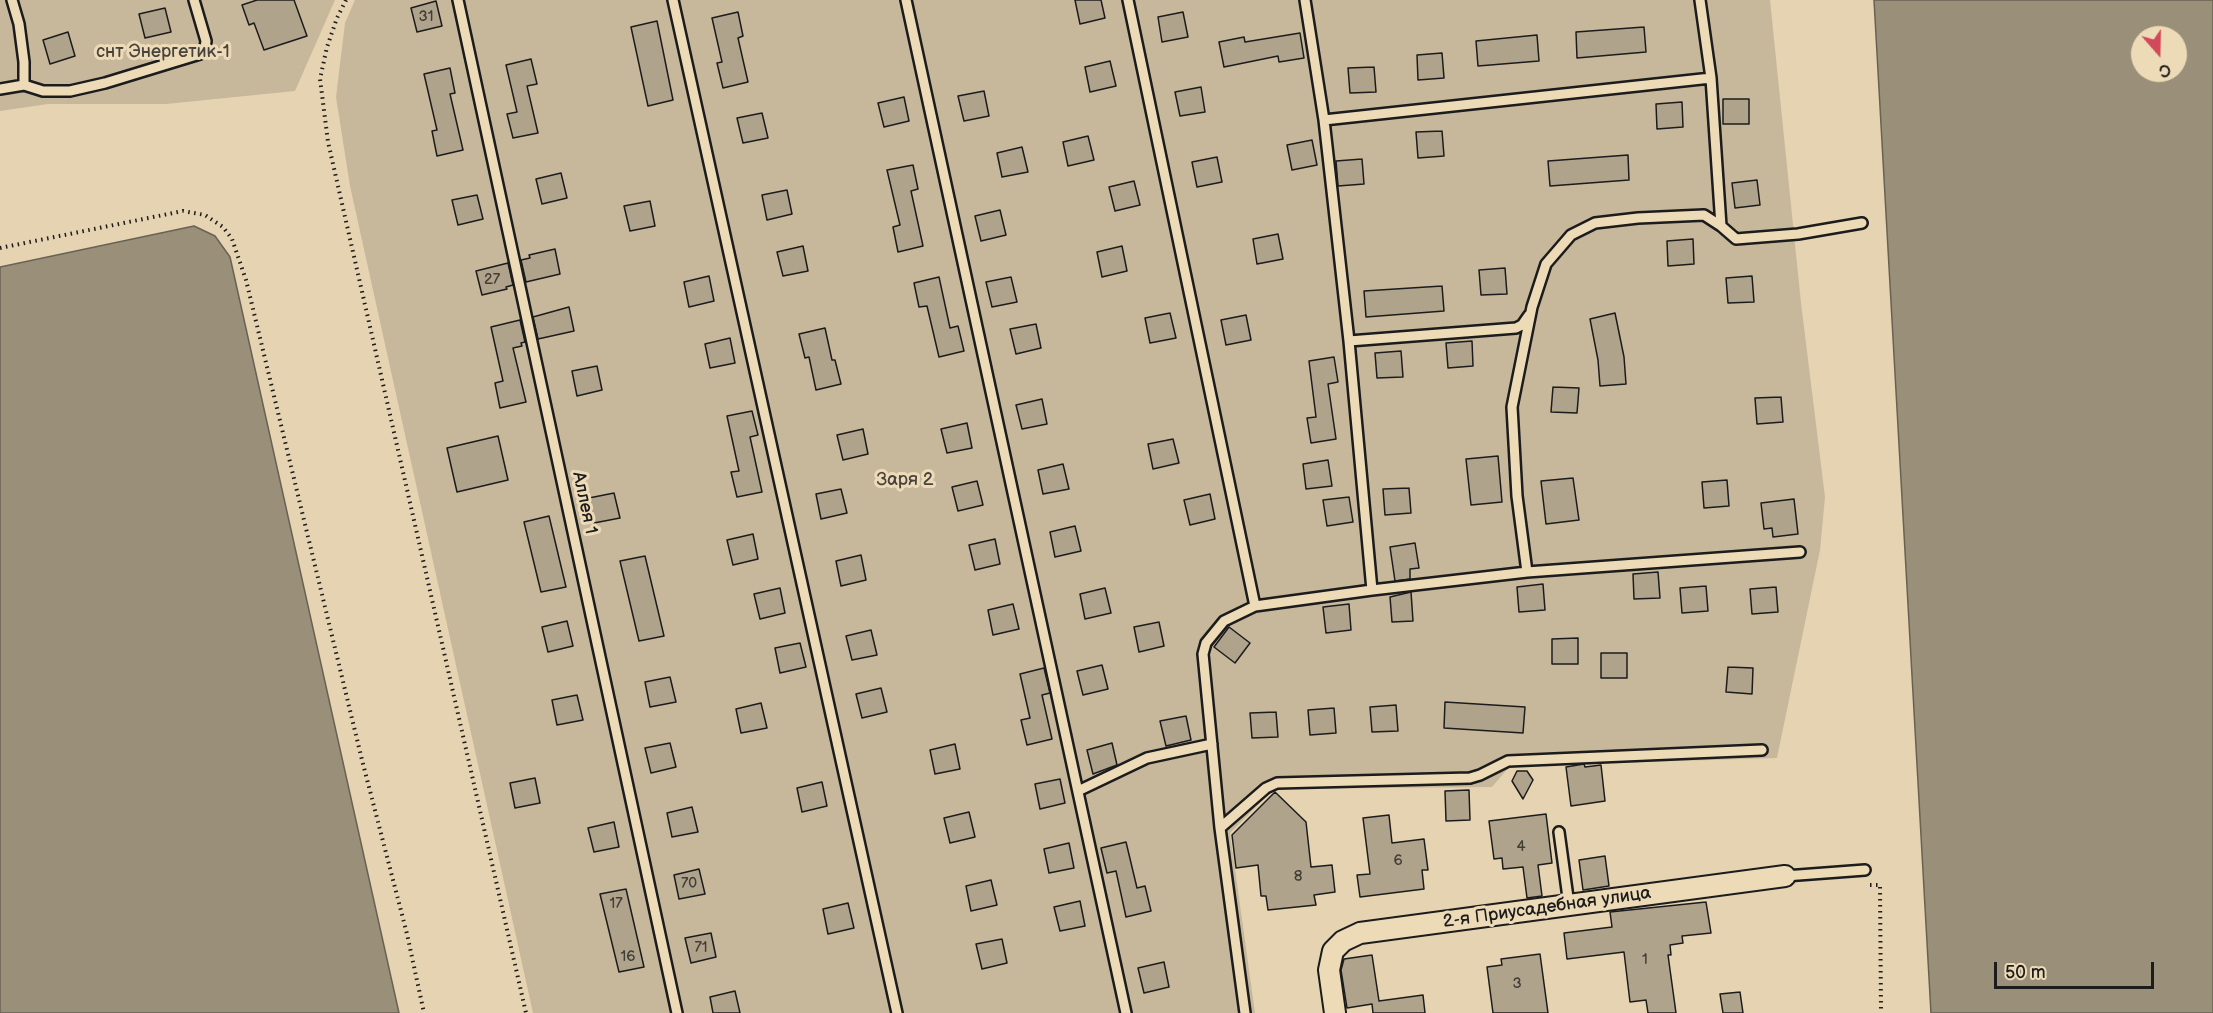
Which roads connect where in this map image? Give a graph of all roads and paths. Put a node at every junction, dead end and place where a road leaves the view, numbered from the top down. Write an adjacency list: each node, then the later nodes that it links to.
1 (12, 0): 11 (lane)
2 (194, 0): 11 (lane)
3 (346, 0): 33 (path)
4 (458, 0): 34 (lane, Аллея 1)
5 (674, 0): 35 (lane)
6 (906, 0): 25 (lane)
7 (1128, 0): 22 (lane)
8 (1305, 0): 13 (lane)
9 (1700, 0): 10 (lane)
10 (1712, 78): 13 (lane); 15 (lane)
11 (24, 85): 12 (lane)
12 (0, 89)
13 (1324, 120): 18 (lane)
14 (1862, 223): 15 (lane)
15 (1721, 226): 17 (lane)
16 (0, 248): 32 (path)
17 (1532, 307): 18 (lane); 20 (lane)
18 (1349, 341): 21 (lane)
19 (1800, 552): 20 (lane)
20 (1527, 572): 21 (lane)
21 (1372, 590): 22 (lane)
22 (1255, 606): 23 (lane)
23 (1212, 744): 25 (lane); 26 (lane)
24 (1762, 750): 26 (lane)
25 (1078, 791): 36 (lane)
26 (1220, 828): 37 (lane)
27 (1559, 832): 31 (lane)
28 (1865, 870): 29 (lane)
29 (1785, 876): 31 (street, 2-я Приусадебная улица)
30 (1869, 885): 39 (path)
31 (1569, 905): 38 (street, 2-я Приусадебная улица)
32 (424, 1013)
33 (526, 1013)
34 (677, 1013)
35 (897, 1013)
36 (1126, 1013)
37 (1245, 1013)
38 (1335, 1013)
39 (1881, 1013)

